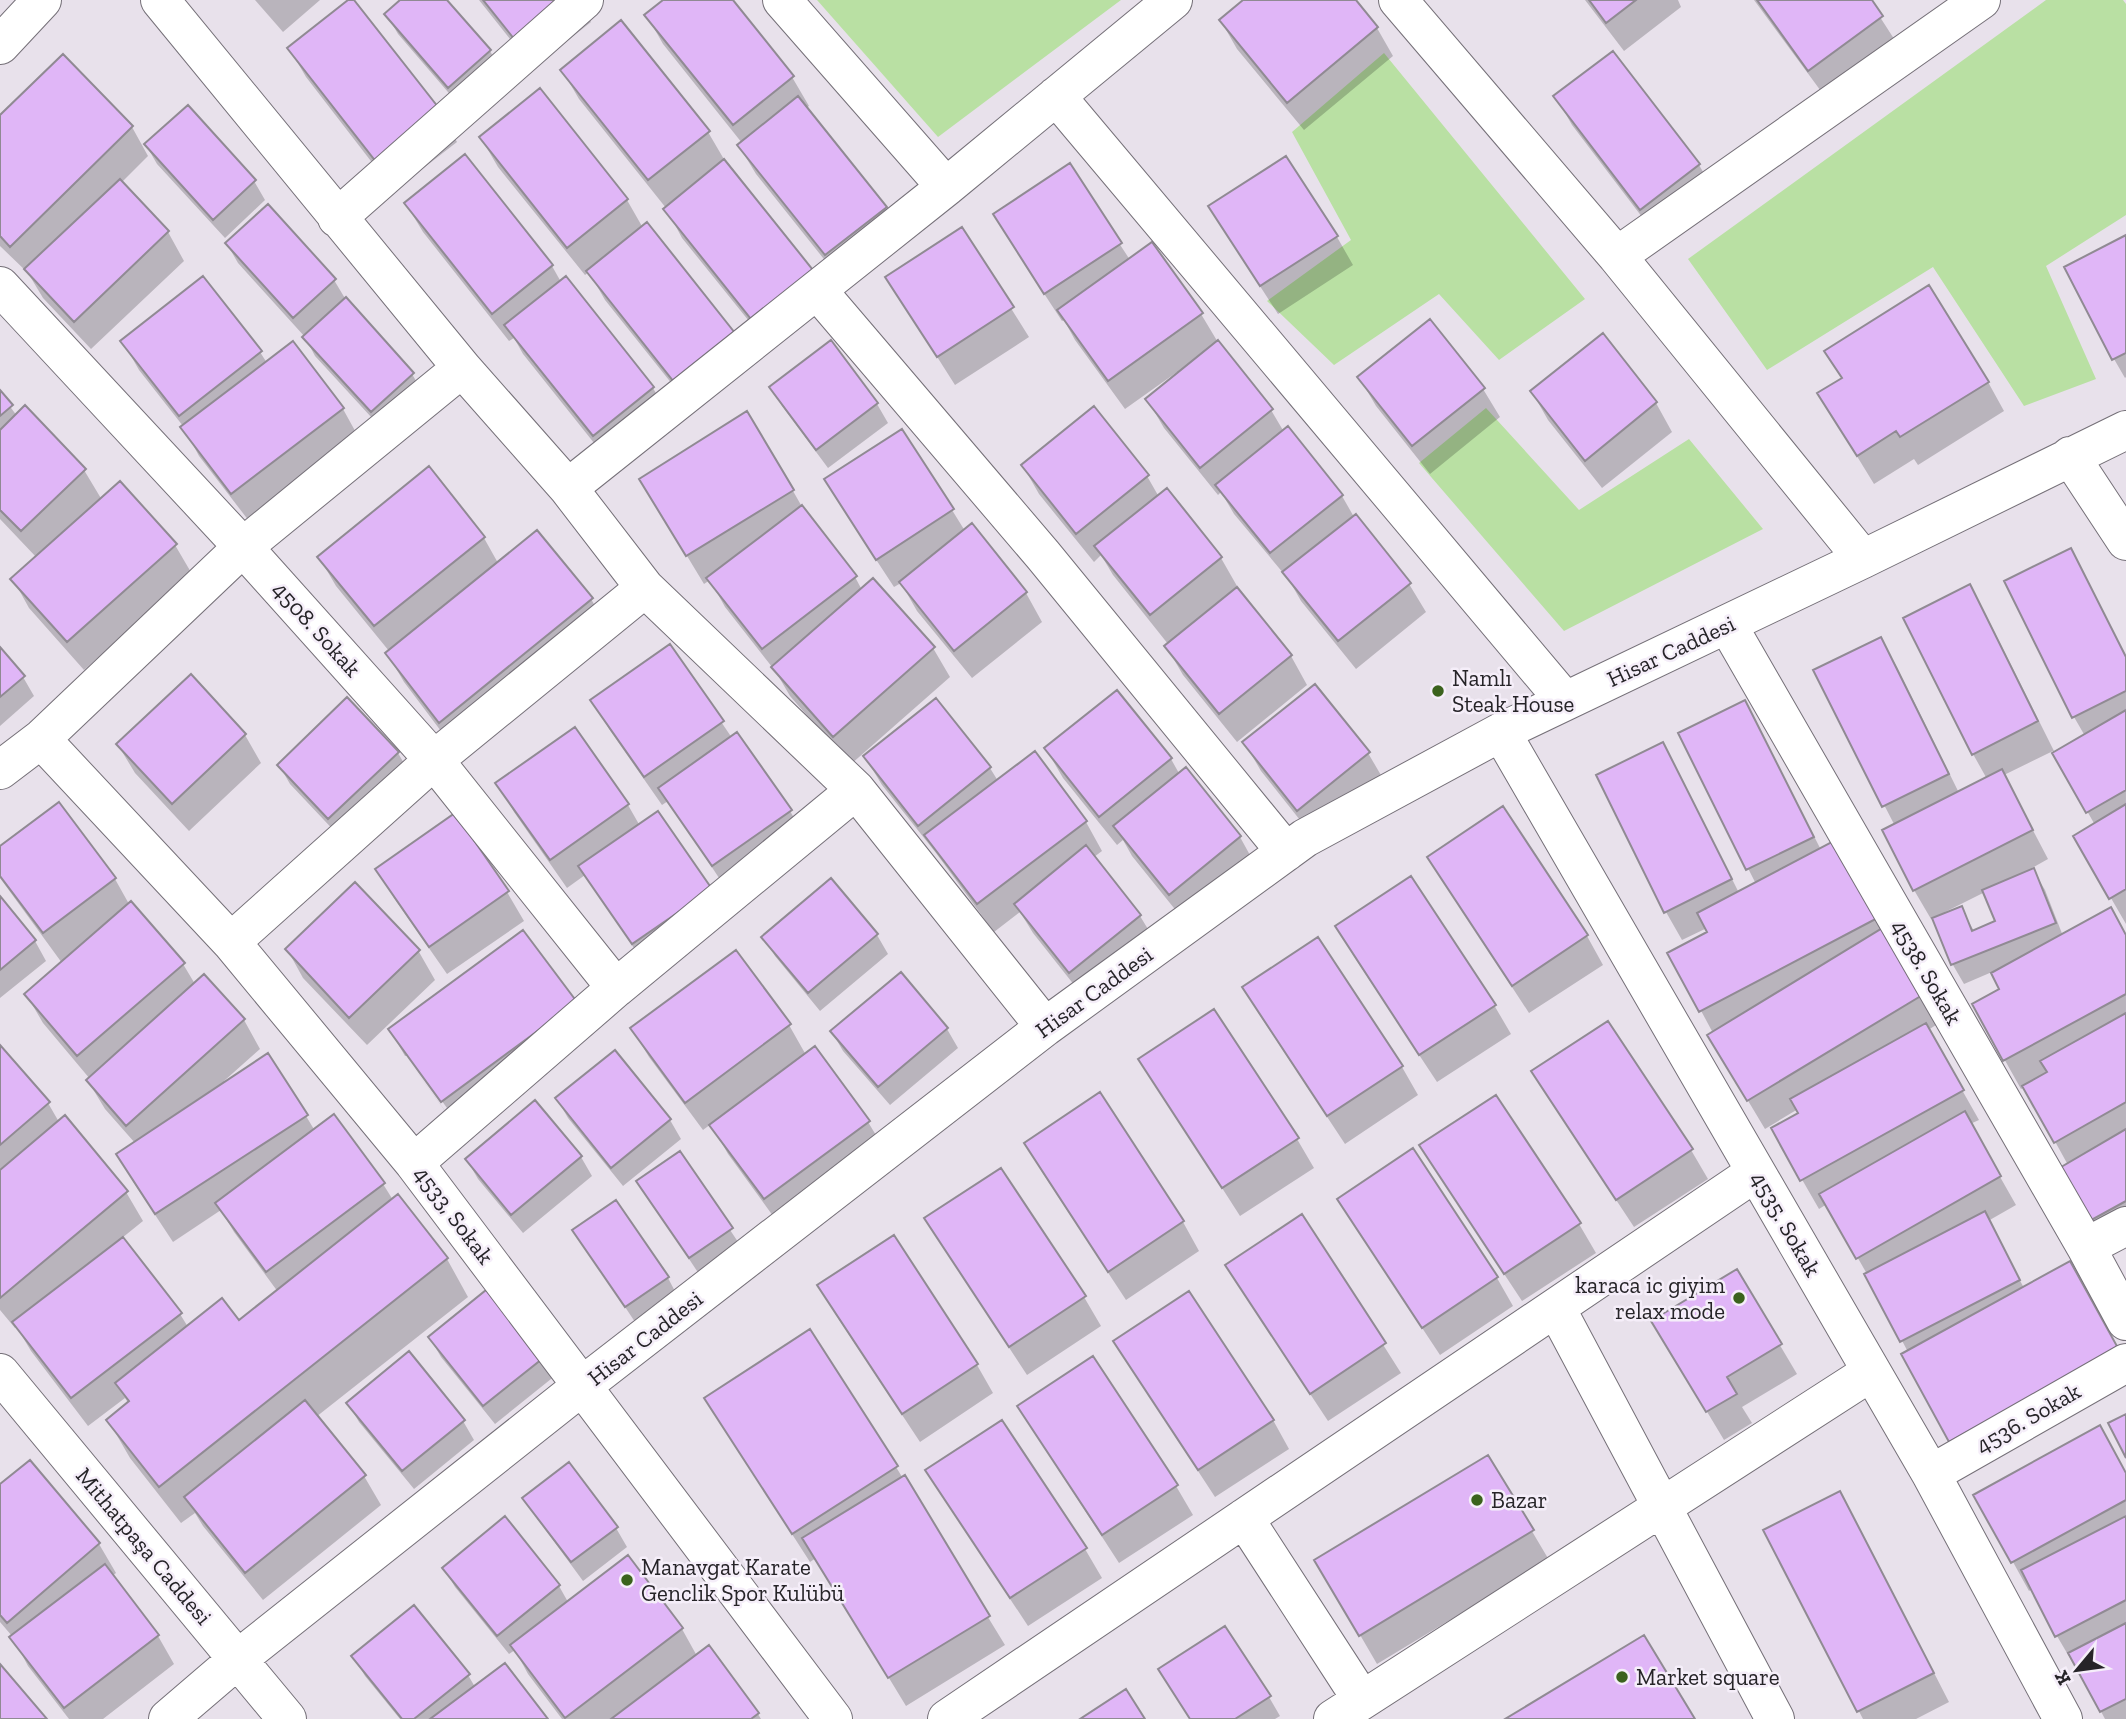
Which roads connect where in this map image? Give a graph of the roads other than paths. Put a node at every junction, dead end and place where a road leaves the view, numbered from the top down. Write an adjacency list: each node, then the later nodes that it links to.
1 (42, 0): 8 (street)
2 (160, 0): 11 (street)
3 (584, 0): 11 (street)
4 (782, 0): 10 (street)
5 (1173, 0): 9 (street)
6 (1398, 0): 12 (street)
7 (1981, 0): 12 (street)
8 (0, 45)
9 (1056, 96): 10 (street); 24 (street)
10 (946, 187): 14 (street)
11 (337, 218): 15 (street)
12 (1617, 256): 21 (street)
13 (0, 285): 20 (street, 4508. Sokak)
14 (817, 290): 18 (street); 30 (street)
15 (462, 368): 18 (street); 20 (street)
16 (2126, 430): 17 (street, Hisar Caddesi)
17 (2070, 456): 19 (street); 21 (street, Hisar Caddesi)
18 (568, 488): 22 (street)
19 (2126, 541)
20 (243, 548): 26 (street); 27 (street, 4508. Sokak)
21 (1863, 559): 23 (street, Hisar Caddesi)
22 (645, 588): 27 (street); 29 (street)
23 (1727, 624): 24 (street, Hisar Caddesi); 37 (street, 4538. Sokak)
24 (1565, 701): 25 (street, Hisar Caddesi)
25 (1501, 732): 30 (street, Hisar Caddesi); 35 (street, 4535. Sokak)
26 (41, 739): 28 (street); 31 (street, 4533, Sokak)
27 (434, 760): 31 (street); 32 (street, 4508. Sokak)
28 (0, 770)
29 (856, 790): 32 (street); 33 (street)
30 (1286, 852): 33 (street, Hisar Caddesi)
31 (231, 942): 34 (street, 4533, Sokak)
32 (616, 988): 34 (street)
33 (1045, 1027): 43 (street, Hisar Caddesi)
34 (414, 1163): 43 (street, 4533, Sokak)
35 (1756, 1172): 38 (street); 41 (street, 4535. Sokak)
36 (2126, 1226): 37 (street)
37 (2086, 1248): 39 (street, 4538. Sokak)
38 (1556, 1308): 45 (street); 46 (street)
39 (2126, 1321)
40 (2126, 1363): 44 (street, 4536. Sokak)
41 (1871, 1372): 44 (street, 4535. Sokak); 45 (street)
42 (0, 1373): 47 (street, Mithatpaşa Caddesi)
43 (582, 1386): 47 (street, Hisar Caddesi); 51 (street, 4533, Sokak)
44 (1931, 1474): 54 (street, 4535. Sokak)
45 (1662, 1507): 48 (street); 53 (street)
46 (1244, 1518): 48 (street); 52 (street)
47 (238, 1659): 49 (street, Hisar Caddesi); 50 (street, Mithatpaşa Caddesi)
48 (1348, 1709)
49 (168, 1719)
50 (287, 1719)
51 (833, 1719)
52 (947, 1719)
53 (1775, 1719)
54 (2063, 1719)

